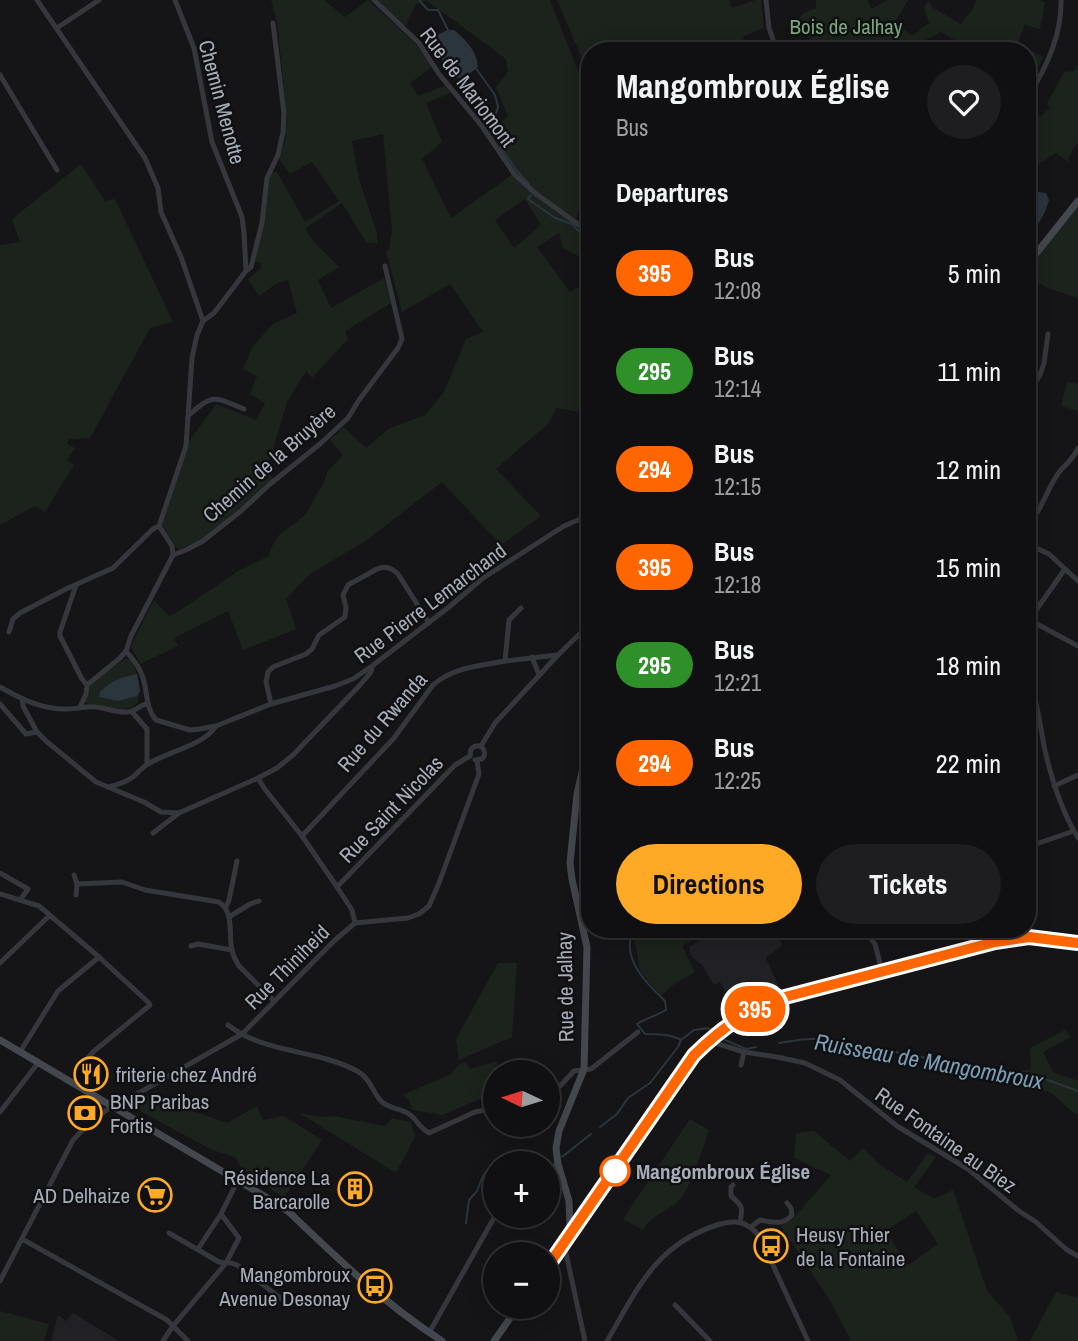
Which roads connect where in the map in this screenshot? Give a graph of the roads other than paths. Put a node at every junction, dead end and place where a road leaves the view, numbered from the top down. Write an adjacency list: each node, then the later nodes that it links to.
1 (37, 0): 8 (street)
2 (99, 0): 8 (street)
3 (175, 0): 17 (street, Chemin Menotte)
4 (374, 0): 14 (street, Rue de Mariomont)
5 (766, 0): 9 (street)
6 (1061, 0): 11 (street)
7 (273, 23): 17 (street)
8 (57, 29): 18 (street)
9 (773, 42)
10 (0, 75): 12 (street)
11 (1036, 84)
12 (57, 170)
13 (1078, 201): 15 (main road)
14 (581, 227)
15 (1036, 254)
16 (386, 266): 28 (street, Chemin de la Bruyère)
17 (246, 271): 18 (street)
18 (203, 321): 22 (street)
19 (1048, 334): 20 (street)
20 (1036, 381)
21 (244, 409): 22 (street)
22 (189, 415): 26 (street)
23 (1078, 449): 24 (street)
24 (1036, 514)
25 (581, 519): 35 (street, Rue Pierre Lemarchand)
26 (159, 526): 28 (street); 31 (street)
27 (1036, 548): 29 (street)
28 (173, 555): 39 (street)
29 (1065, 569): 30 (street); 33 (street)
30 (1078, 581)
31 (76, 585): 36 (street); 45 (street)
32 (521, 608): 42 (street)
33 (1036, 610)
34 (1036, 622): 38 (street)
35 (429, 623): 43 (street, Rue Pierre Lemarchand); 52 (street)
36 (9, 632)
37 (581, 633): 40 (street, Rue Thiniheid)
38 (1078, 646)
39 (126, 651): 45 (street); 50 (street)
40 (558, 655): 41 (street, Rue du Rwanda); 44 (street, Rue Thiniheid)
41 (532, 657): 42 (street, Rue du Rwanda); 44 (street)
42 (505, 661): 69 (street, Rue du Rwanda)
43 (372, 666): 52 (street, Rue Pierre Lemarchand); 63 (street)
44 (539, 675): 57 (street, Rue Thiniheid)
45 (87, 685): 53 (street)
46 (3, 689): 47 (street); 48 (street)
47 (0, 696)
48 (22, 699): 53 (street); 56 (street)
49 (1036, 701): 64 (street)
50 (148, 703): 54 (street); 55 (street, Rue Pierre Lemarchand)
51 (0, 704): 56 (street)
52 (271, 704): 55 (street, Rue Pierre Lemarchand)
53 (80, 707): 54 (street)
54 (132, 712): 60 (street)
55 (216, 726): 60 (street)
56 (37, 732): 65 (street)
57 (481, 746): 58 (street, Rue Thiniheid); 59 (street, Rue Thiniheid)
58 (470, 756): 59 (street); 76 (street, Rue Saint Nicolas)
59 (477, 761): 85 (street, Rue Thiniheid)
60 (147, 764): 65 (street)
61 (1078, 775): 64 (street)
62 (581, 777): 84 (main road, Rue de Jalhay)
63 (258, 778): 66 (street); 69 (street)
64 (1054, 786): 67 (street)
65 (108, 787): 66 (street)
66 (179, 813): 68 (street)
67 (1074, 831): 70 (street); 71 (street)
68 (153, 833)
69 (303, 836): 76 (street)
70 (1078, 838)
71 (1036, 842)
72 (237, 861): 81 (street)
73 (0, 873): 79 (street)
74 (74, 875): 75 (street)
75 (77, 884): 78 (street); 81 (street)
76 (337, 887): 85 (street)
77 (0, 894): 79 (street)
78 (76, 895)
79 (20, 900): 82 (street)
80 (259, 901): 83 (street)
81 (226, 907): 83 (street)
82 (49, 916): 91 (street); 92 (street)
83 (229, 918): 90 (street)
84 (581, 922)
85 (355, 923): 94 (street, Rue Thiniheid)
86 (585, 938): 104 (main road, Rue de Jalhay)
87 (871, 938): 93 (street)
88 (1078, 943): 93 (main road)
89 (191, 946): 90 (street)
90 (232, 950): 94 (street)
91 (99, 957): 100 (street); 105 (street)
92 (0, 963)
93 (882, 971): 99 (main road)
94 (274, 1001): 97 (street, Rue Thiniheid)
95 (228, 1025): 97 (street)
96 (638, 1032): 104 (street)
97 (242, 1034): 107 (street, Rue Thiniheid); 108 (street)
98 (0, 1040): 100 (main road)
99 (709, 1041): 101 (street, Rue Fontaine au Biez); 119 (main road)
100 (20, 1052): 102 (main road)
101 (744, 1052): 103 (street); 124 (street, Rue Fontaine au Biez)
102 (37, 1063): 105 (main road); 109 (street)
103 (741, 1065)
104 (583, 1069): 106 (street); 110 (main road, Rue de Jalhay)
105 (74, 1083): 107 (main road)
106 (560, 1086)
107 (112, 1105): 112 (main road); 121 (street, Rue Thiniheid)
108 (483, 1110)
109 (0, 1112)
110 (556, 1151)
111 (560, 1171): 119 (main road, Rue de Jalhay)
112 (238, 1180): 115 (street); 131 (main road)
113 (733, 1185): 116 (street)
114 (787, 1203): 117 (street)
115 (220, 1214): 123 (street); 125 (street)
116 (740, 1222): 117 (street); 137 (street)
117 (751, 1227): 139 (street)
118 (488, 1228): 131 (street)
119 (572, 1232): 122 (main road)
120 (169, 1233): 123 (street)
121 (22, 1238): 126 (street, Rue Thiniheid); 130 (street)
122 (561, 1247): 136 (street)
123 (198, 1249): 125 (street)
124 (1078, 1255)
125 (226, 1263): 127 (street); 130 (street)
126 (0, 1281)
127 (283, 1300)
128 (675, 1305): 138 (street)
129 (510, 1319): 135 (main road)
130 (173, 1326): 132 (street); 133 (street)
131 (429, 1333): 134 (main road)
132 (163, 1341)
133 (188, 1341)
134 (441, 1341)
135 (494, 1341)
136 (585, 1341)
137 (607, 1341)
138 (710, 1341)
139 (808, 1341)

